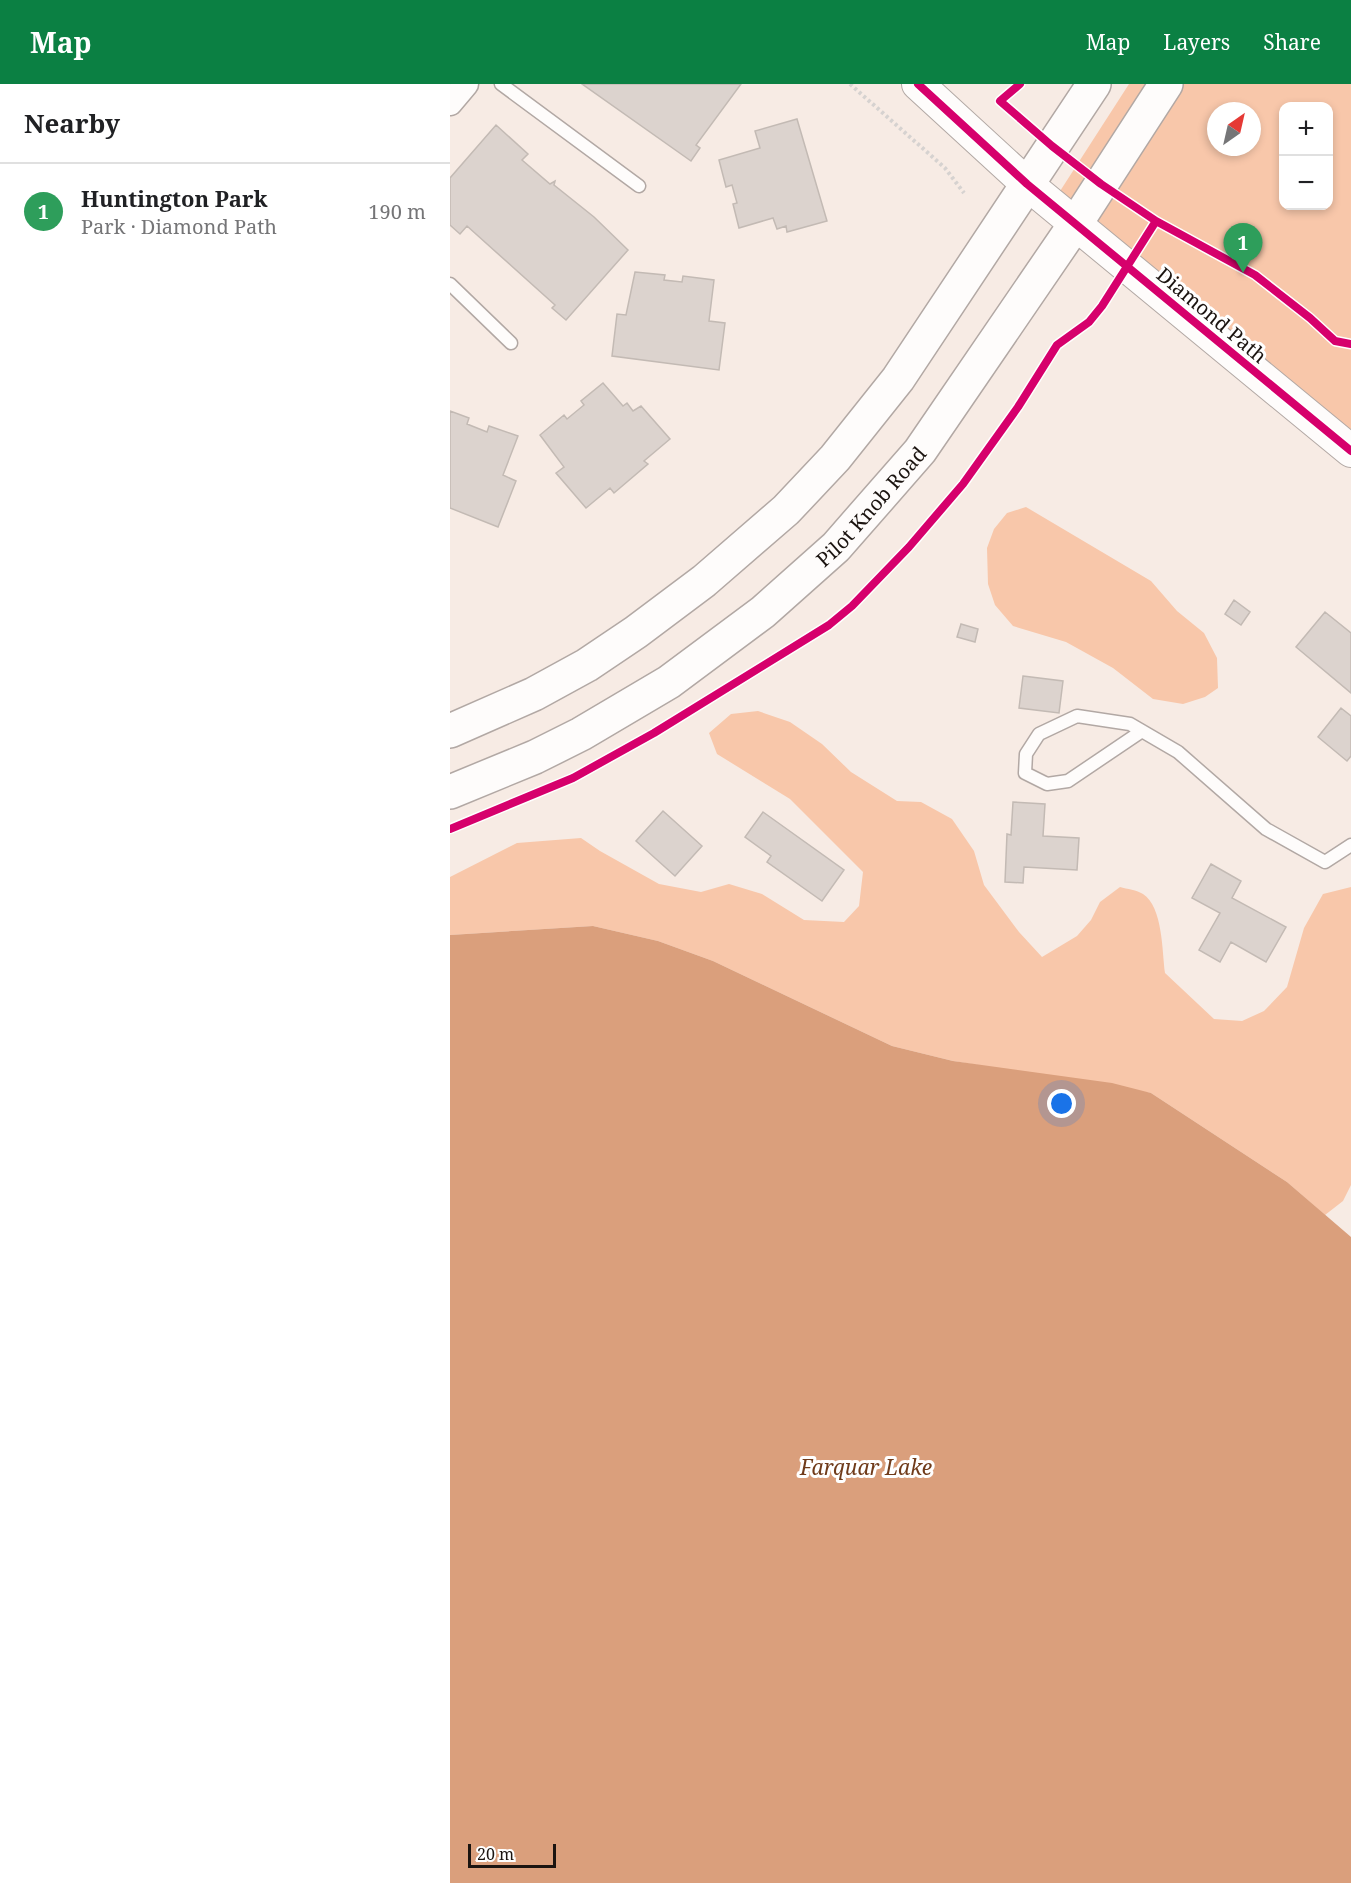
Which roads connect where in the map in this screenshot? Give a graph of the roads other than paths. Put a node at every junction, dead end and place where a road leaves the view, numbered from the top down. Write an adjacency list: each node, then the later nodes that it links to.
1 (466, 84): 6 (street)
2 (501, 84): 8 (lane)
3 (918, 84): 7 (street, Diamond Path)
4 (1094, 84): 7 (main road)
5 (1166, 84): 9 (main road, Pilot Knob Road)
6 (450, 103)
7 (1027, 184): 9 (street, Diamond Path); 14 (main road)
8 (639, 186)
9 (1077, 223): 12 (street, Diamond Path); 15 (main road, Pilot Knob Road)
10 (450, 284): 11 (lane)
11 (511, 343)
12 (1351, 452)
13 (1142, 731): 13 (lane); 16 (lane)
14 (450, 732)
15 (450, 792)
16 (1351, 845)

